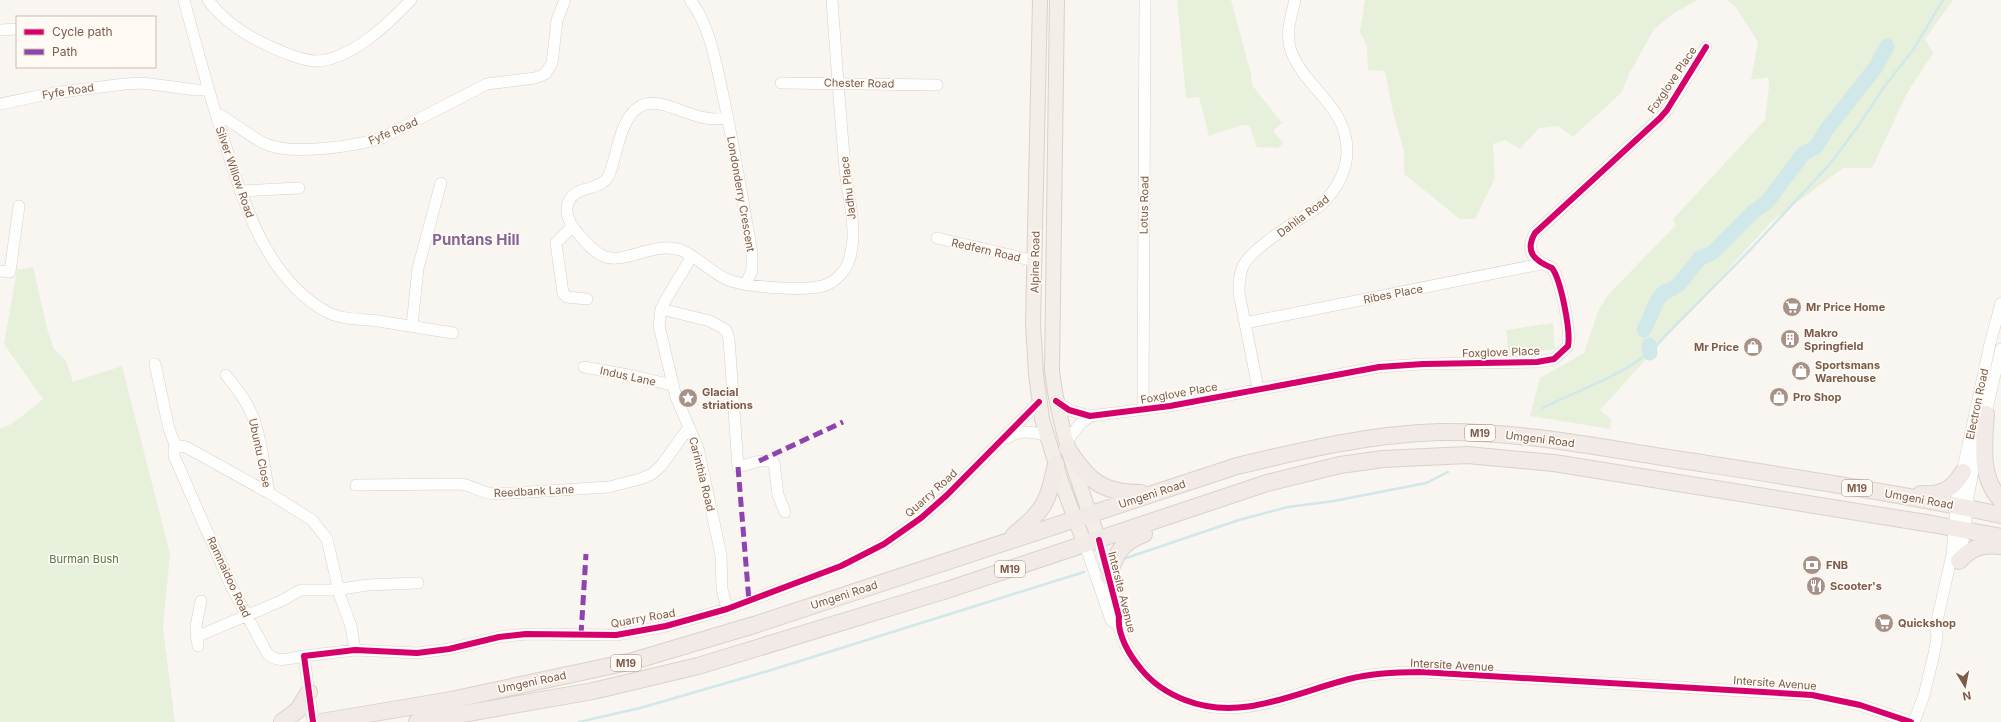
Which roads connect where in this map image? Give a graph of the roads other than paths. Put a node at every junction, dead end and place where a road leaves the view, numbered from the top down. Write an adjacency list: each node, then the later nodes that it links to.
1 (184, 0): 18 (street, Silver Willow Road)
2 (208, 0): 3 (street)
3 (411, 0)
4 (565, 0): 20 (street, Fyfe Road)
5 (690, 0): 21 (street, Londonderry Crescent)
6 (832, 0): 15 (street, Jadhu Place)
7 (1040, 0): 13 (main road, Alpine Road)
8 (1145, 0): 47 (street, Lotus Road)
9 (1295, 0): 36 (street, Dahlia Road)
10 (1057, 6): 13 (main road); 45 (main road, Alpine Road)
11 (16, 29): 12 (street)
12 (0, 30)
13 (1040, 38): 29 (main road, Alpine Road)
14 (1706, 47): 30 (street, Foxglove Place)
15 (838, 82): 16 (street, Chester Road); 17 (street, Chester Road); 32 (street, Jadhu Place)
16 (781, 83)
17 (937, 85)
18 (208, 90): 19 (street, Fyfe Road); 20 (street, Silver Willow Road)
19 (0, 104)
20 (216, 114): 24 (street, Silver Willow Road)
21 (728, 117): 26 (street); 32 (street, Londonderry Crescent)
22 (441, 184): 37 (street)
23 (299, 188): 24 (street)
24 (240, 191): 37 (street, Silver Willow Road)
25 (19, 206): 31 (street)
26 (572, 227): 28 (street); 33 (street)
27 (937, 238): 29 (street, Redfern Road)
28 (692, 256): 32 (street); 35 (street, Carinthia Road)
29 (1035, 261): 46 (main road, Alpine Road)
30 (1541, 264): 36 (street, Ribes Place); 44 (street, Foxglove Place)
31 (5, 272)
32 (746, 284)
33 (587, 299)
34 (2001, 303): 56 (street, Electron Road)
35 (661, 309): 43 (street, Carinthia Road); 64 (street)
36 (1245, 323): 44 (street, Dahlia Road)
37 (412, 326): 38 (street, Silver Willow Road)
38 (453, 332)
39 (2001, 349): 48 (street, Electron Road)
40 (155, 364): 54 (street, Ramnaidoo Road)
41 (584, 367): 43 (street, Indus Lane)
42 (226, 375): 59 (street, Ubuntu Close)
43 (672, 385): 50 (street, Carinthia Road)
44 (1258, 388): 47 (street, Foxglove Place)
45 (1056, 401): 49 (street, Foxglove Place); 53 (main road, Alpine Road)
46 (1039, 402): 51 (main road, Alpine Road); 52 (street, Quarry Road)
47 (1143, 409): 49 (street, Foxglove Place)
48 (1986, 414): 62 (highway); 63 (street, Electron Road)
49 (1090, 416): 53 (street)
50 (689, 427): 58 (street, Reedbank Lane); 77 (street, Carinthia Road)
51 (1046, 435): 52 (street, Quarry Road); 55 (main road, Alpine Road)
52 (1002, 441): 77 (street, Quarry Road)
53 (1066, 445): 60 (highway); 66 (main road, Alpine Road)
54 (176, 447): 59 (street); 78 (street, Ramnaidoo Road)
55 (1056, 464): 66 (main road, Alpine Road); 70 (highway)
56 (1963, 472): 61 (highway); 63 (street, Electron Road)
57 (1267, 483): 67 (highway, Umgeni Road / M19); 69 (highway, Umgeni Road / M19); 73 (highway)
58 (356, 485)
59 (269, 493): 75 (street, Ubuntu Close)
60 (1151, 494): 61 (highway, Umgeni Road / M19); 66 (highway, Umgeni Road / M19)
61 (1902, 496): 63 (highway, Umgeni Road / M19)
62 (2001, 500)
63 (1961, 507): 65 (highway, Umgeni Road / M19); 67 (street)
64 (785, 512)
65 (2001, 515)
66 (1082, 517): 69 (main road); 70 (highway, Umgeni Road / M19)
67 (1960, 529): 68 (highway, Umgeni Road / M19); 72 (street); 80 (street)
68 (2001, 538)
69 (1092, 542): 73 (street, Intersite Avenue); 79 (street, Intersite Avenue); 87 (highway, Umgeni Road / M19)
70 (1003, 543): 86 (highway, Umgeni Road / M19)
71 (2001, 546): 72 (highway)
72 (1959, 561): 80 (street)
73 (1108, 576): 79 (street, Intersite Avenue)
74 (418, 583): 75 (street)
75 (338, 589): 78 (street); 81 (street, Ubuntu Close)
76 (201, 601): 78 (street)
77 (728, 609): 81 (street, Quarry Road)
78 (247, 616): 82 (street, Ramnaidoo Road)
79 (1118, 625): 88 (street, Intersite Avenue)
80 (1937, 637): 88 (street)
81 (355, 650): 82 (street, Quarry Road)
82 (304, 656): 83 (street)
83 (309, 692): 84 (highway); 85 (street)
84 (282, 722)
85 (313, 722)
86 (321, 722)
87 (417, 722)
88 (1912, 722)

